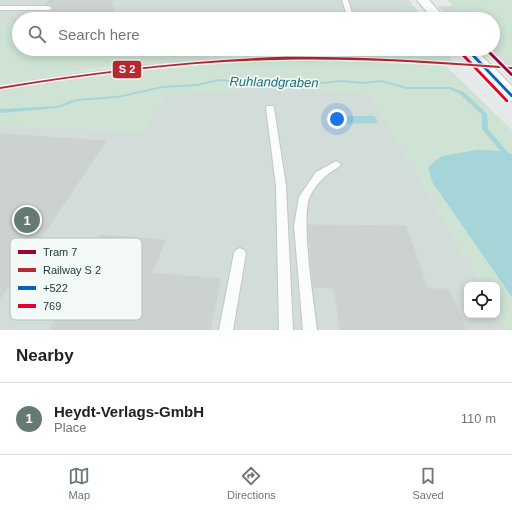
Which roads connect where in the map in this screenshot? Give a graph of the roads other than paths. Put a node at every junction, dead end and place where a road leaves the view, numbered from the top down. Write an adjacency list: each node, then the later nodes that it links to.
1 (20, 0): 5 (lane)
2 (345, 0): 7 (lane)
3 (423, 0): 8 (main road)
4 (0, 8): 5 (lane)
5 (10, 8): 6 (lane)
6 (49, 8)
7 (349, 12)
8 (434, 12)
9 (474, 56): 10 (main road)
10 (512, 96)
11 (270, 108): 15 (lane)
12 (336, 164): 16 (lane)
13 (240, 253): 14 (lane)
14 (226, 330)
15 (286, 330)
16 (310, 330)

